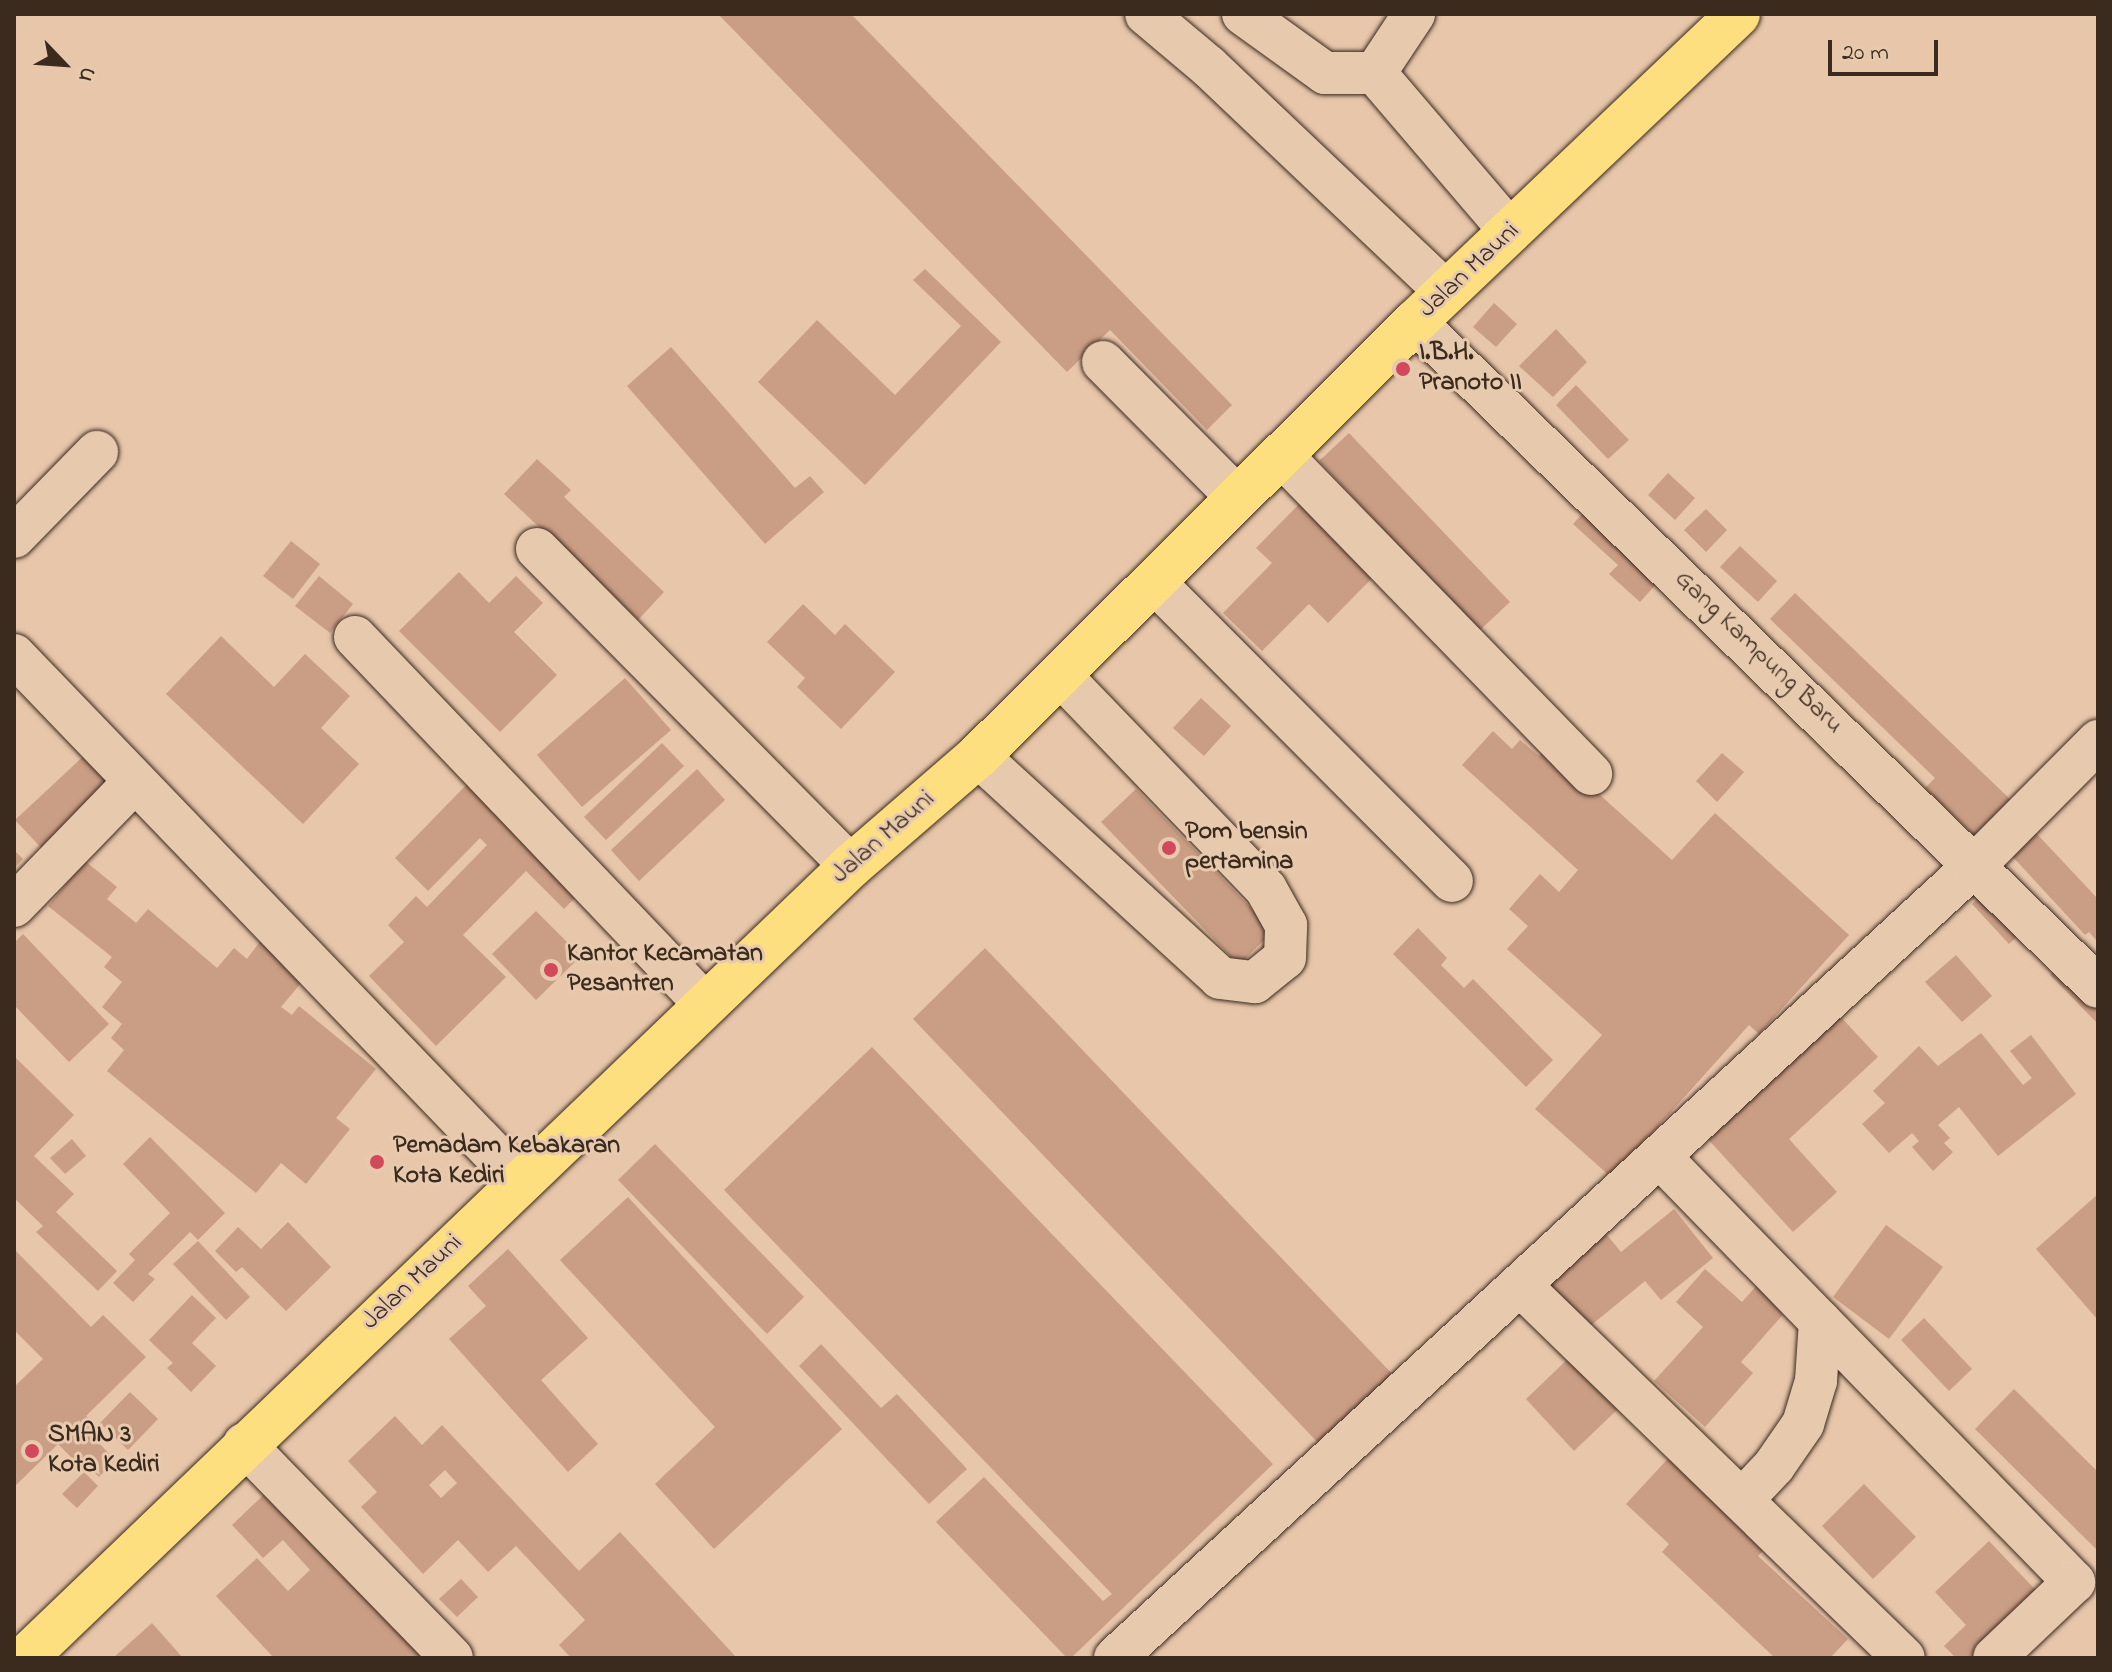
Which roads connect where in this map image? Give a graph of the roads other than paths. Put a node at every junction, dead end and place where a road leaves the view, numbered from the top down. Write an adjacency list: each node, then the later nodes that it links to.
1 (1146, 14): 7 (street)
2 (1243, 14): 5 (street)
3 (1414, 14): 5 (street)
4 (1738, 14): 6 (main road, Jalan Mauni)
5 (1375, 73): 6 (street)
6 (1511, 232): 7 (main road, Jalan Mauni)
7 (1446, 292): 8 (main road, Jalan Mauni)
8 (1415, 322): 11 (main road, Jalan Mauni); 23 (street, Gang Kampung Baru)
9 (1103, 362): 12 (street)
10 (97, 452): 13 (street)
11 (1281, 455): 12 (main road, Jalan Mauni); 21 (street)
12 (1237, 497): 15 (main road, Jalan Mauni)
13 (14, 537)
14 (537, 549): 24 (street)
15 (1154, 582): 18 (main road, Jalan Mauni); 25 (street)
16 (355, 637): 28 (street)
17 (14, 655): 22 (street)
18 (1060, 675): 20 (main road, Jalan Mauni); 20 (street)
19 (2098, 741): 23 (street)
20 (978, 756): 24 (main road, Jalan Mauni)
21 (1591, 774)
22 (135, 781): 26 (street); 30 (street)
23 (1975, 865): 27 (street, Gang Kampung Baru); 29 (street)
24 (851, 866): 28 (main road, Jalan Mauni)
25 (1452, 881)
26 (14, 906)
27 (2098, 987)
28 (705, 1004): 30 (main road, Jalan Mauni)
29 (1659, 1156): 31 (street); 32 (street)
30 (521, 1182): 33 (main road, Jalan Mauni)
31 (1520, 1285): 34 (street); 37 (street)
32 (1820, 1321): 34 (street); 39 (street)
33 (244, 1444): 35 (main road, Jalan Mauni); 36 (street)
34 (1742, 1500): 38 (street)
35 (25, 1658)
36 (452, 1658)
37 (1115, 1658)
38 (1904, 1658)
39 (1994, 1658)

